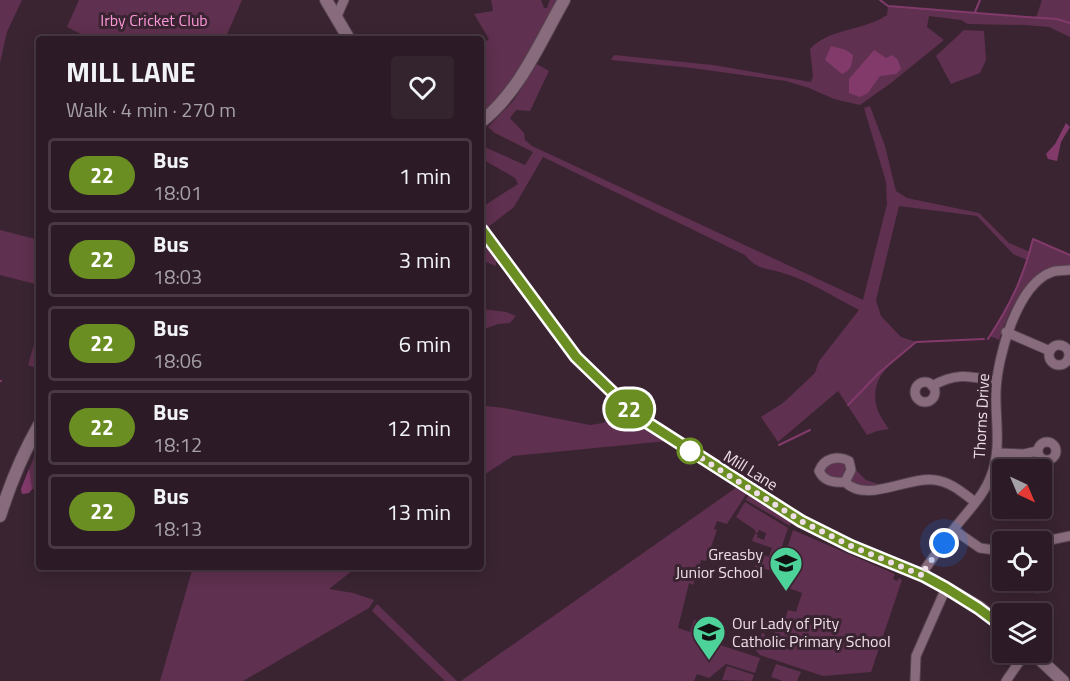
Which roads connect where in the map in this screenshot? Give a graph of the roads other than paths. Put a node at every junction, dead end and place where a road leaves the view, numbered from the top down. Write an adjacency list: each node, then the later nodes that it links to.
1 (326, 0): 4 (street)
2 (344, 0): 4 (street)
3 (564, 0): 6 (street)
4 (337, 16): 5 (street)
5 (347, 36)
6 (484, 120)
7 (484, 233): 23 (street, Mill Lane)
8 (1070, 270): 9 (street, Thorns Drive)
9 (1006, 332): 10 (street); 11 (street, Thorns Drive)
10 (1050, 351)
11 (996, 381): 12 (street); 15 (street, Thorns Drive)
12 (932, 386)
13 (36, 430): 18 (street)
14 (1037, 451): 15 (street)
15 (998, 453): 17 (street, Thorns Drive)
16 (845, 482): 17 (street)
17 (975, 502): 19 (street, Thorns Drive)
18 (0, 516)
19 (954, 530): 22 (street); 23 (street, Thorns Drive)
20 (1070, 536): 21 (street)
21 (1052, 540)
22 (992, 550)
23 (924, 576): 24 (street, Mill Lane)
24 (946, 588): 25 (street, Mill Lane); 28 (street)
25 (992, 618)
26 (1018, 663): 29 (street)
27 (1044, 663): 30 (street)
28 (915, 681)
29 (1006, 681)
30 (1063, 681)

